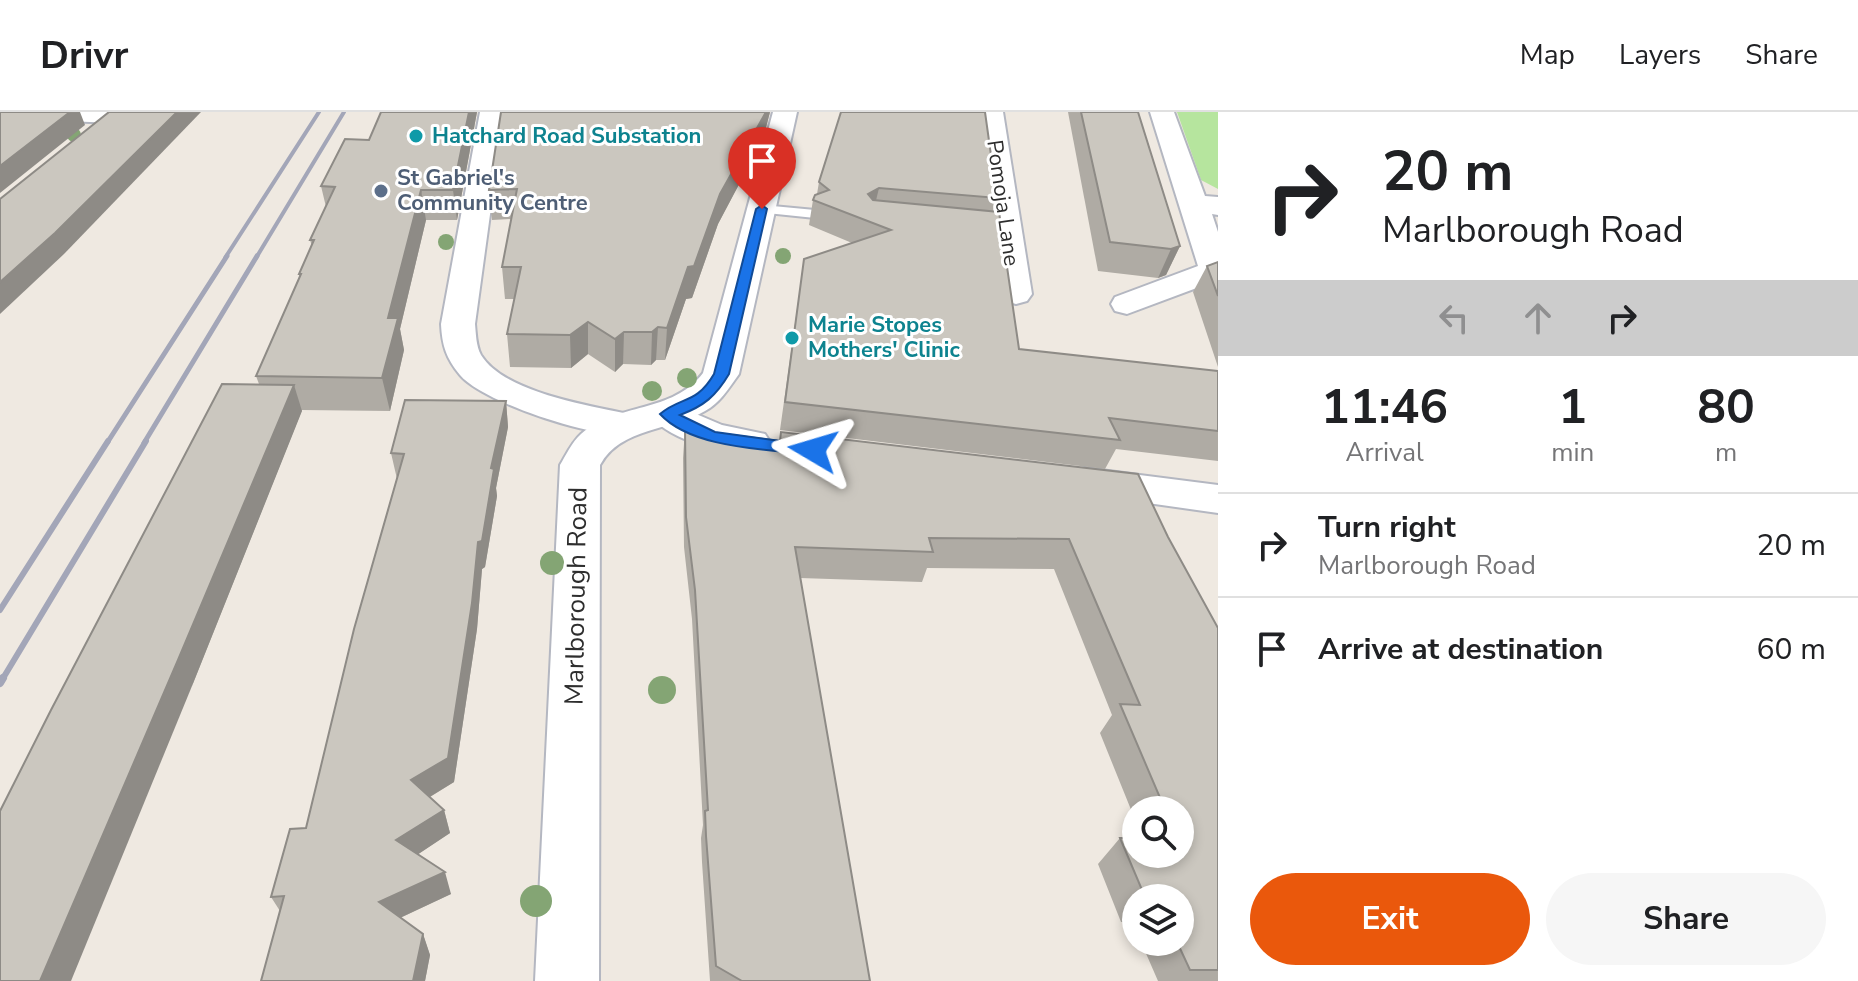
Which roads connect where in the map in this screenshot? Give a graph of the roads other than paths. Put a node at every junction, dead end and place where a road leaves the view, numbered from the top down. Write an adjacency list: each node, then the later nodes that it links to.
1 (13, 112): 6 (street)
2 (492, 112): 13 (street)
3 (785, 112): 9 (street, Marlborough Road)
4 (991, 112): 11 (street, Pomoja Lane)
5 (1162, 112): 8 (street)
6 (118, 114): 7 (street)
7 (92, 136)
8 (1206, 204): 12 (street)
9 (762, 209): 10 (lane); 13 (street, Marlborough Road)
10 (815, 214)
11 (1016, 294)
12 (1127, 304)
13 (645, 420): 14 (street); 17 (street, Marlborough Road)
14 (782, 447)
15 (1043, 477): 16 (street)
16 (1213, 506)
17 (567, 981)

